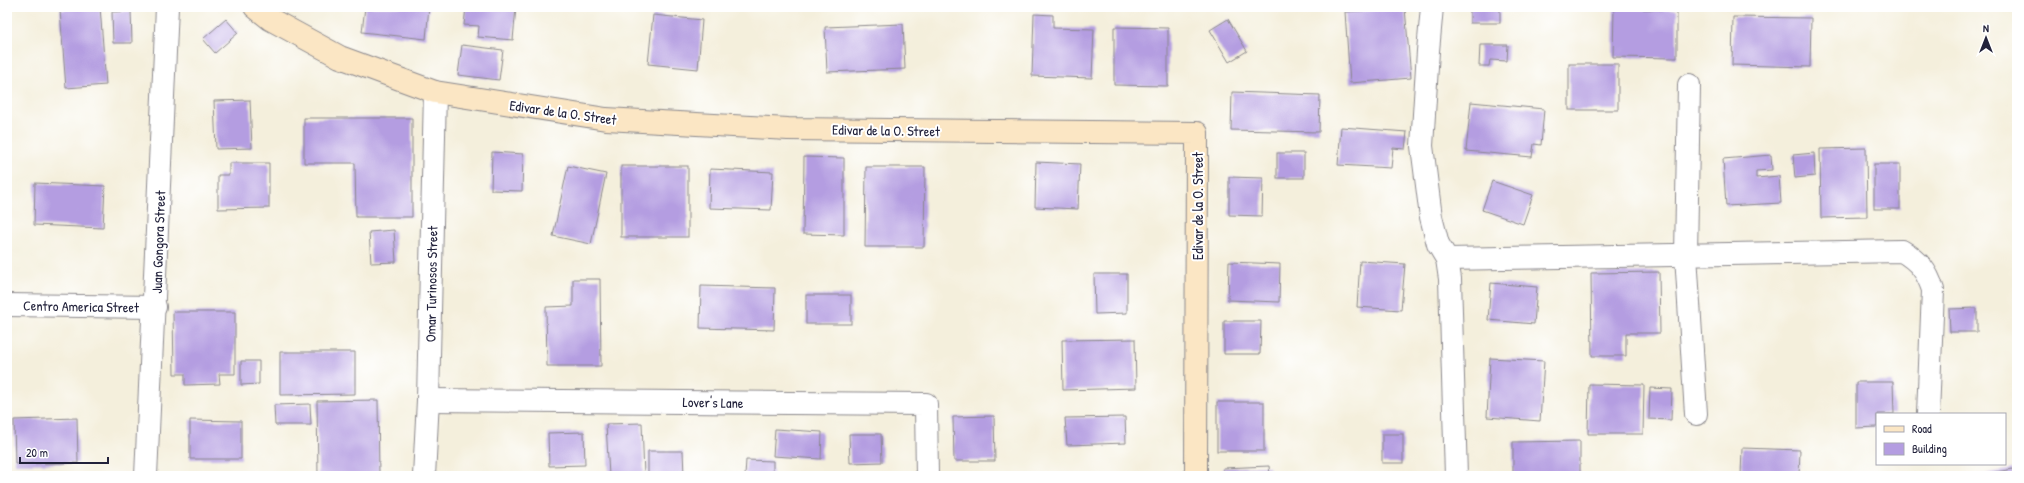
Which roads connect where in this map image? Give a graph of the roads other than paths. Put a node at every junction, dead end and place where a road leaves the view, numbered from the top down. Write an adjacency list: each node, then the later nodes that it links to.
1 (167, 7): 9 (street, Juan Gongora Street)
2 (254, 7): 5 (street, Edivar de la O. Street)
3 (1432, 7): 7 (street)
4 (1689, 84): 6 (street)
5 (435, 92): 10 (street, Omar Turinosos Street); 16 (street, Edivar de la O. Street)
6 (1686, 255): 7 (street); 11 (street); 12 (street)
7 (1447, 259): 17 (street)
8 (7, 305): 9 (street, Centro America Street)
9 (155, 307): 13 (street, Juan Gongora Street)
10 (428, 400): 14 (street, Omar Turinosos Street); 15 (street, Lover's Lane)
11 (1928, 413)
12 (1696, 414)
13 (146, 476)
14 (424, 476)
15 (927, 476)
16 (1196, 476)
17 (1456, 476)

